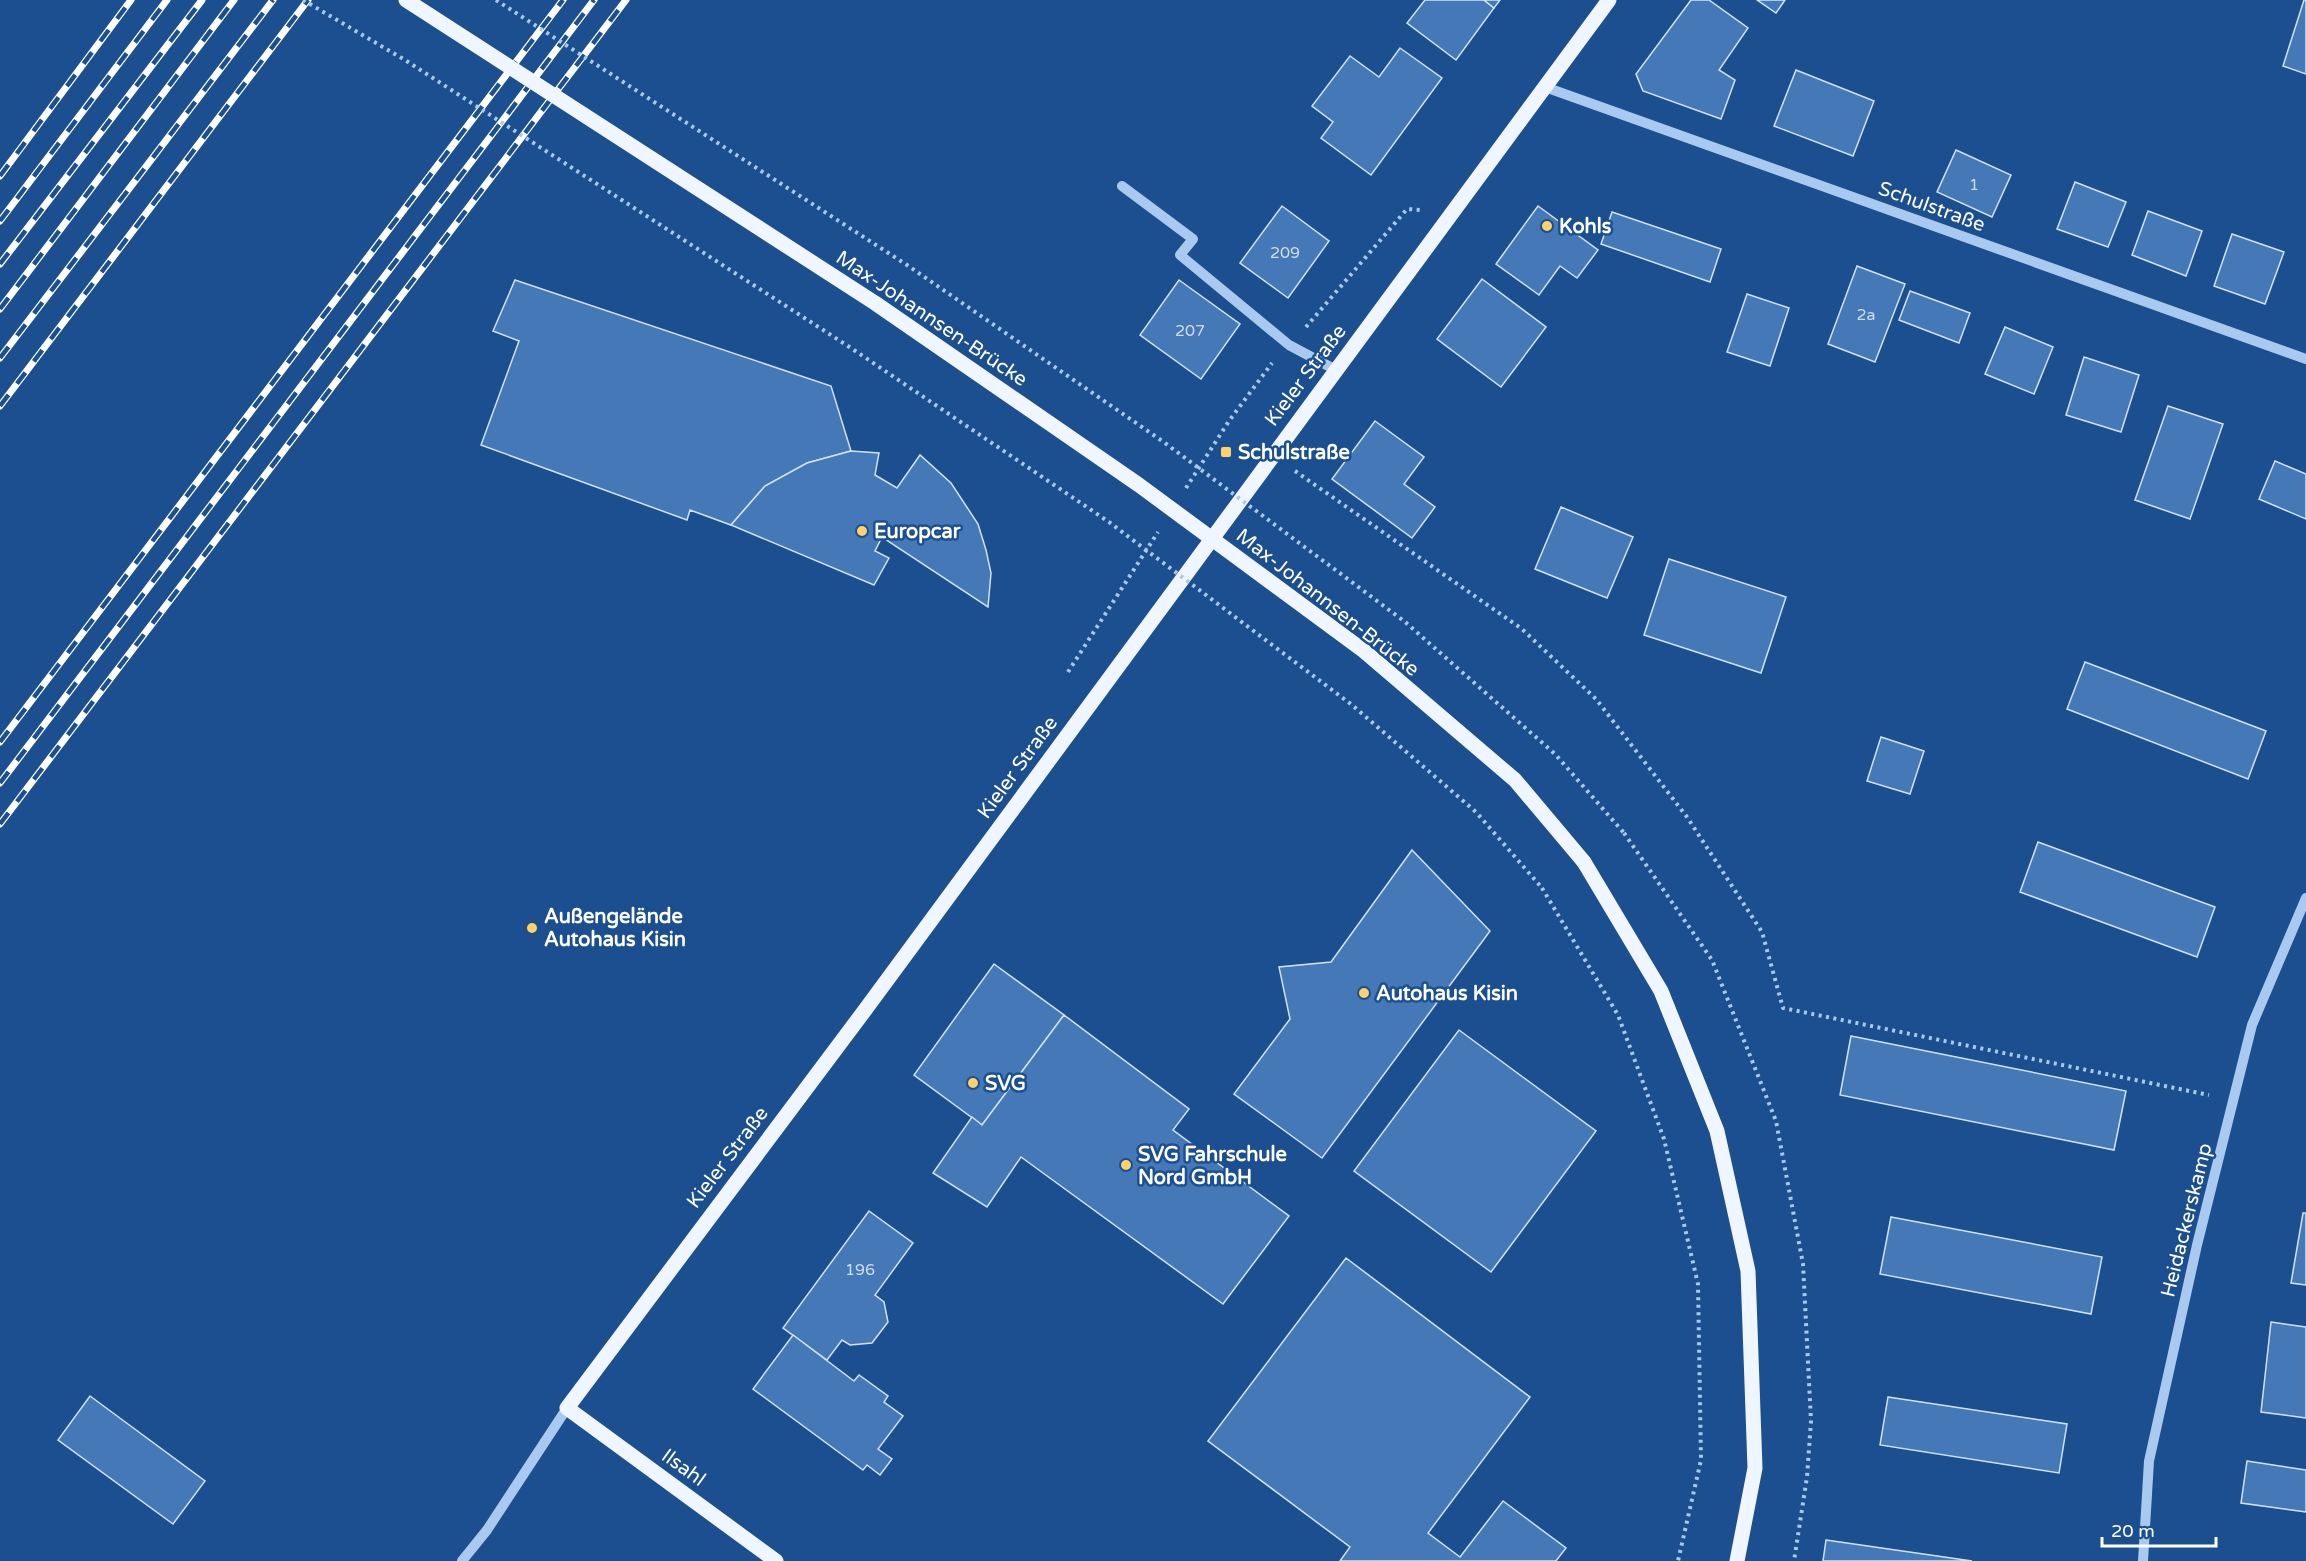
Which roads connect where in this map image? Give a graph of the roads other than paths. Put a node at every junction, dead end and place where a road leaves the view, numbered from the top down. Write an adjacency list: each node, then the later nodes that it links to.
1 (406, 0): 11 (main road, Max-Johannsen-Brücke, bridge)
2 (1609, 0): 3 (main road, Kieler Straße)
3 (1545, 87): 5 (street, Schulstraße); 6 (main road, Kieler Straße)
4 (1122, 186): 6 (street)
5 (2306, 359)
6 (1336, 370): 8 (main road, Kieler Straße)
7 (2306, 898): 12 (street, Heidackerskamp)
8 (567, 1408): 9 (street, Kieler Straße); 10 (main road, Ilsahl)
9 (462, 1561)
10 (776, 1561)
11 (1737, 1561)
12 (2143, 1561)

